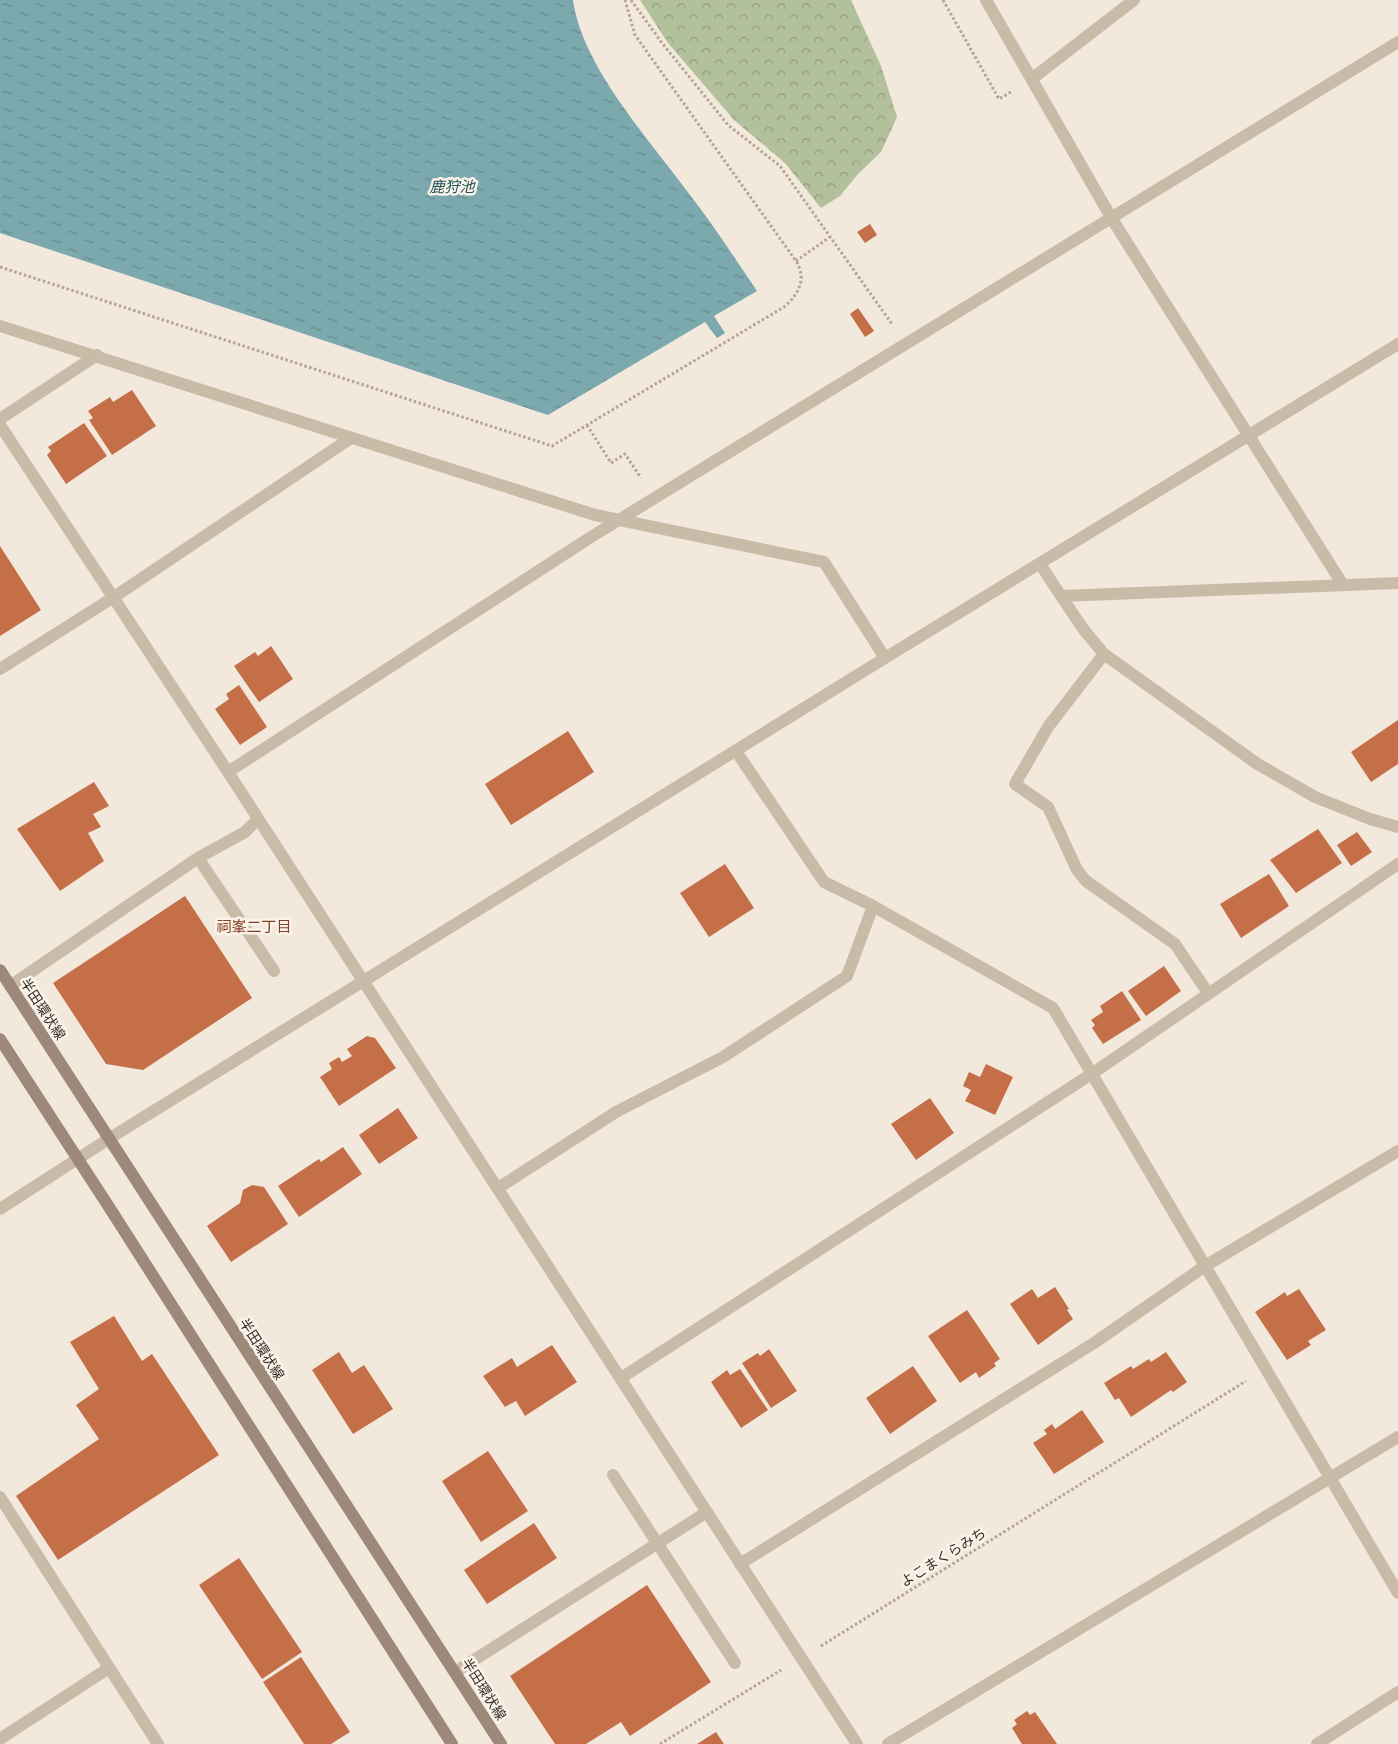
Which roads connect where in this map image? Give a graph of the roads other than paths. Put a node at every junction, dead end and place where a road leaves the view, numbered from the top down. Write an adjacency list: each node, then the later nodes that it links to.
1 (986, 0): 4 (street)
2 (1134, 0): 4 (street)
3 (1398, 42): 5 (street)
4 (1032, 78): 5 (street)
5 (1112, 218): 11 (street); 13 (street)
6 (0, 326): 8 (street)
7 (1398, 344): 11 (street)
8 (97, 355): 9 (street); 12 (street)
9 (0, 419)
10 (0, 426): 18 (street)
11 (1248, 436): 14 (street); 16 (street)
12 (351, 438): 13 (street); 18 (street)
13 (622, 519): 20 (street); 23 (street)
14 (1040, 564): 17 (street); 20 (street)
15 (1398, 583): 16 (street)
16 (1343, 585): 17 (street)
17 (1061, 596): 19 (street)
18 (114, 597): 21 (street); 23 (street)
19 (1104, 654): 25 (street); 33 (street)
20 (885, 658): 22 (street)
21 (0, 669)
22 (736, 751): 28 (street); 31 (street)
23 (228, 772): 24 (street)
24 (256, 820): 26 (street); 31 (street)
25 (1398, 827)
26 (198, 858): 30 (street); 32 (street)
27 (1398, 864): 33 (street)
28 (873, 906): 35 (street); 39 (street)
29 (0, 970): 32 (main road, 半田環状線)
30 (274, 971)
31 (363, 981): 36 (street); 39 (street)
32 (10, 986): 36 (main road, 半田環状線)
33 (1208, 993): 35 (street)
34 (0, 1040): 38 (main road)
35 (1093, 1073): 41 (street); 42 (street)
36 (110, 1138): 38 (street); 53 (main road, 半田環状線)
37 (1398, 1151): 41 (street)
38 (78, 1158): 40 (street); 57 (main road)
39 (498, 1188): 42 (street)
40 (0, 1208)
41 (1205, 1266): 45 (street); 49 (street)
42 (621, 1378): 47 (street)
43 (1398, 1437): 45 (street)
44 (613, 1475): 48 (street)
45 (1330, 1478): 50 (street); 60 (street)
46 (0, 1497): 52 (street)
47 (707, 1512): 48 (street); 49 (street)
48 (657, 1542): 51 (street); 53 (street)
49 (740, 1564): 59 (street)
50 (1398, 1593)
51 (735, 1663)
52 (109, 1668): 55 (street); 56 (street)
53 (455, 1672): 58 (main road, 半田環状線)
54 (1398, 1692): 61 (street)
55 (0, 1739)
56 (158, 1744)
57 (452, 1744)
58 (501, 1744)
59 (857, 1744)
60 (888, 1744)
61 (1317, 1744)

